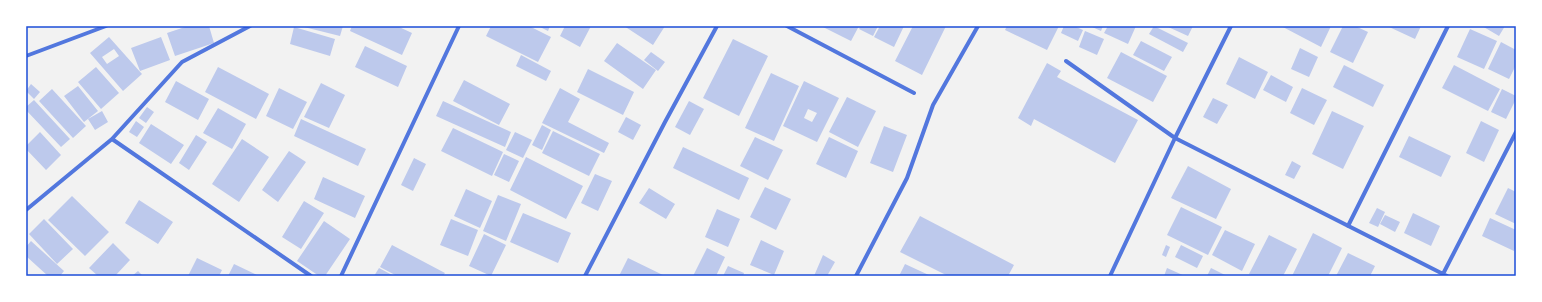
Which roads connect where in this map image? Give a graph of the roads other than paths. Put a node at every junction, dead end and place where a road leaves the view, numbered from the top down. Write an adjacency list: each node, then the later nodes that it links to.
1 (106, 26): 9 (street)
2 (250, 26): 14 (street)
3 (459, 26): 19 (street)
4 (717, 26): 20 (street)
5 (787, 26): 11 (street)
6 (978, 26): 21 (street)
7 (1230, 26): 13 (street)
8 (1448, 26): 16 (street)
9 (26, 56)
10 (1066, 61): 13 (street)
11 (914, 93)
12 (1516, 132): 17 (street)
13 (1175, 138): 16 (street); 22 (street)
14 (112, 139): 15 (street); 18 (street)
15 (26, 210)
16 (1348, 226): 17 (street)
17 (1445, 275)
18 (311, 276)
19 (341, 276)
20 (585, 276)
21 (856, 276)
22 (1110, 276)

